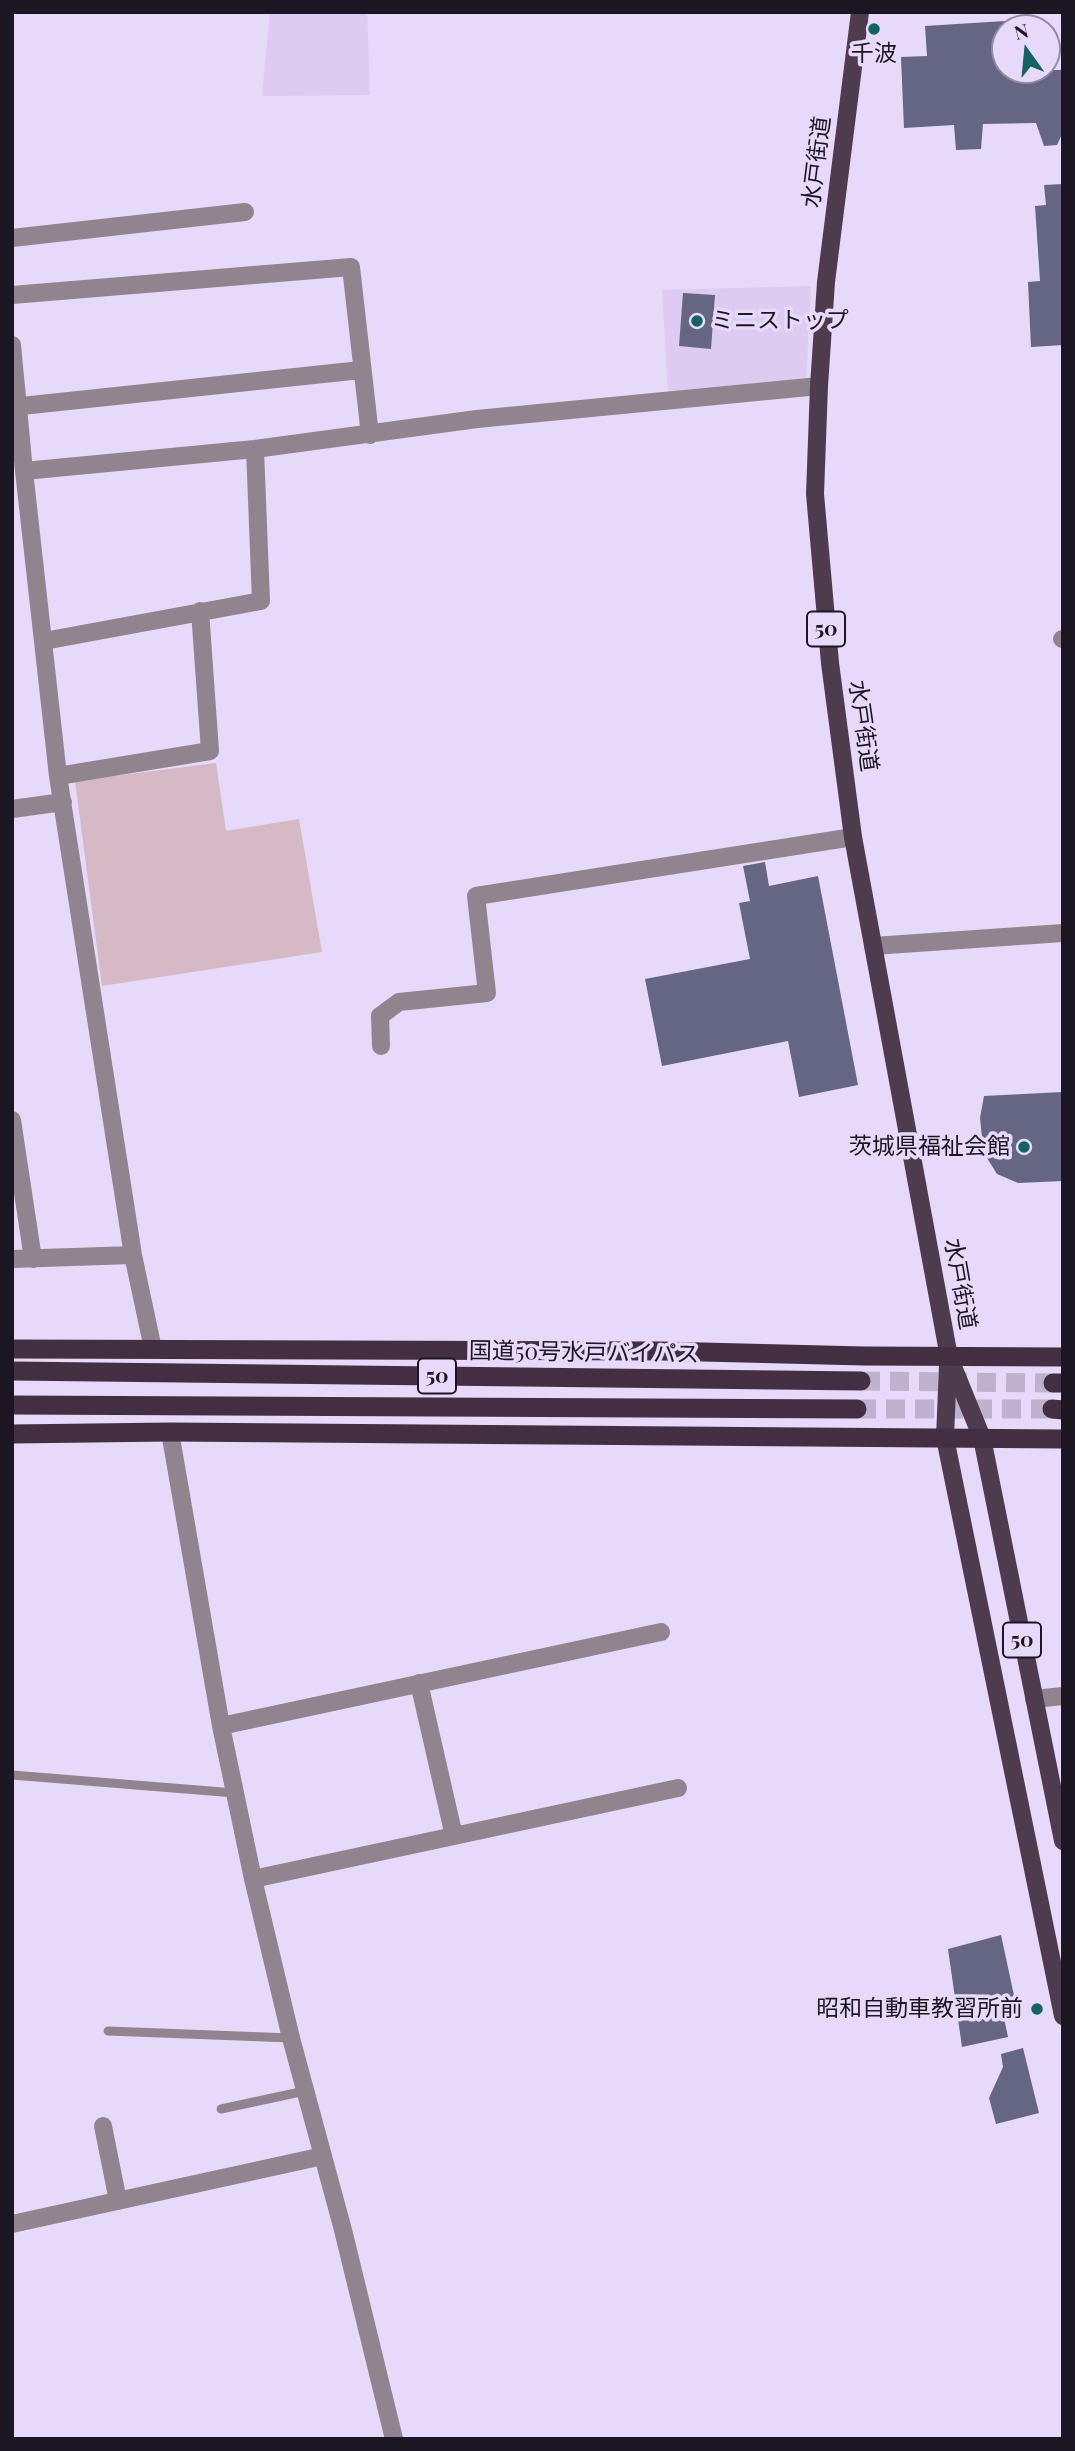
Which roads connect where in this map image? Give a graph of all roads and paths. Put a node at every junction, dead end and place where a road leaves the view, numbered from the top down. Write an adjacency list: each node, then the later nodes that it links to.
1 (860, 12): 7 (main road, 水戸街道 / 50)
2 (245, 212): 3 (street)
3 (12, 238)
4 (12, 295): 6 (street)
5 (12, 345): 8 (street)
6 (361, 370): 8 (street); 9 (street)
7 (819, 386): 9 (street); 17 (main road, 水戸街道 / 50)
8 (15, 407): 11 (street)
9 (370, 435): 10 (street)
10 (256, 449): 11 (street); 12 (street)
11 (24, 471): 13 (street)
12 (200, 611): 13 (street); 14 (street)
13 (44, 641): 14 (street)
14 (58, 776): 15 (street)
15 (63, 802): 16 (street); 22 (street)
16 (12, 809)
17 (853, 837): 19 (main road, 水戸街道 / 50); 20 (street)
18 (1063, 933): 19 (street)
19 (873, 946): 27 (main road, 水戸街道 / 50)
20 (381, 1046)
21 (12, 1120): 24 (street)
22 (134, 1255): 24 (street); 26 (street)
23 (12, 1259): 24 (street)
24 (33, 1259)
25 (12, 1349): 26 (highway)
26 (153, 1349): 27 (highway)
27 (948, 1357): 28 (highway); 35 (main road, 水戸街道 / 50); 36 (main road, 水戸街道 / 50)
28 (1063, 1357)
29 (12, 1371): 30 (highway, 国道50号水戸バイパス / 50)
30 (861, 1381)
31 (12, 1405): 32 (highway, 50)
32 (858, 1409)
33 (170, 1432): 34 (highway); 35 (highway); 42 (street)
34 (12, 1434)
35 (946, 1438): 36 (highway); 49 (main road, 水戸街道 / 50)
36 (982, 1438): 37 (highway); 41 (main road, 水戸街道 / 50)
37 (1063, 1439)
38 (661, 1632): 39 (street)
39 (419, 1683): 42 (street); 46 (street)
40 (1063, 1696): 41 (street)
41 (1034, 1699): 47 (main road, 水戸街道 / 50)
42 (221, 1726): 45 (street)
43 (12, 1775): 45 (lane)
44 (678, 1788): 46 (street)
45 (235, 1793): 48 (street)
46 (454, 1836): 48 (street)
47 (1063, 1841)
48 (253, 1879): 51 (street)
49 (1063, 2016)
50 (108, 2031): 51 (lane)
51 (291, 2038): 52 (street)
52 (305, 2091): 53 (lane); 55 (street)
53 (221, 2109)
54 (103, 2126): 56 (street)
55 (323, 2156): 56 (street); 58 (street)
56 (118, 2201): 57 (street)
57 (12, 2224)
58 (394, 2439)

